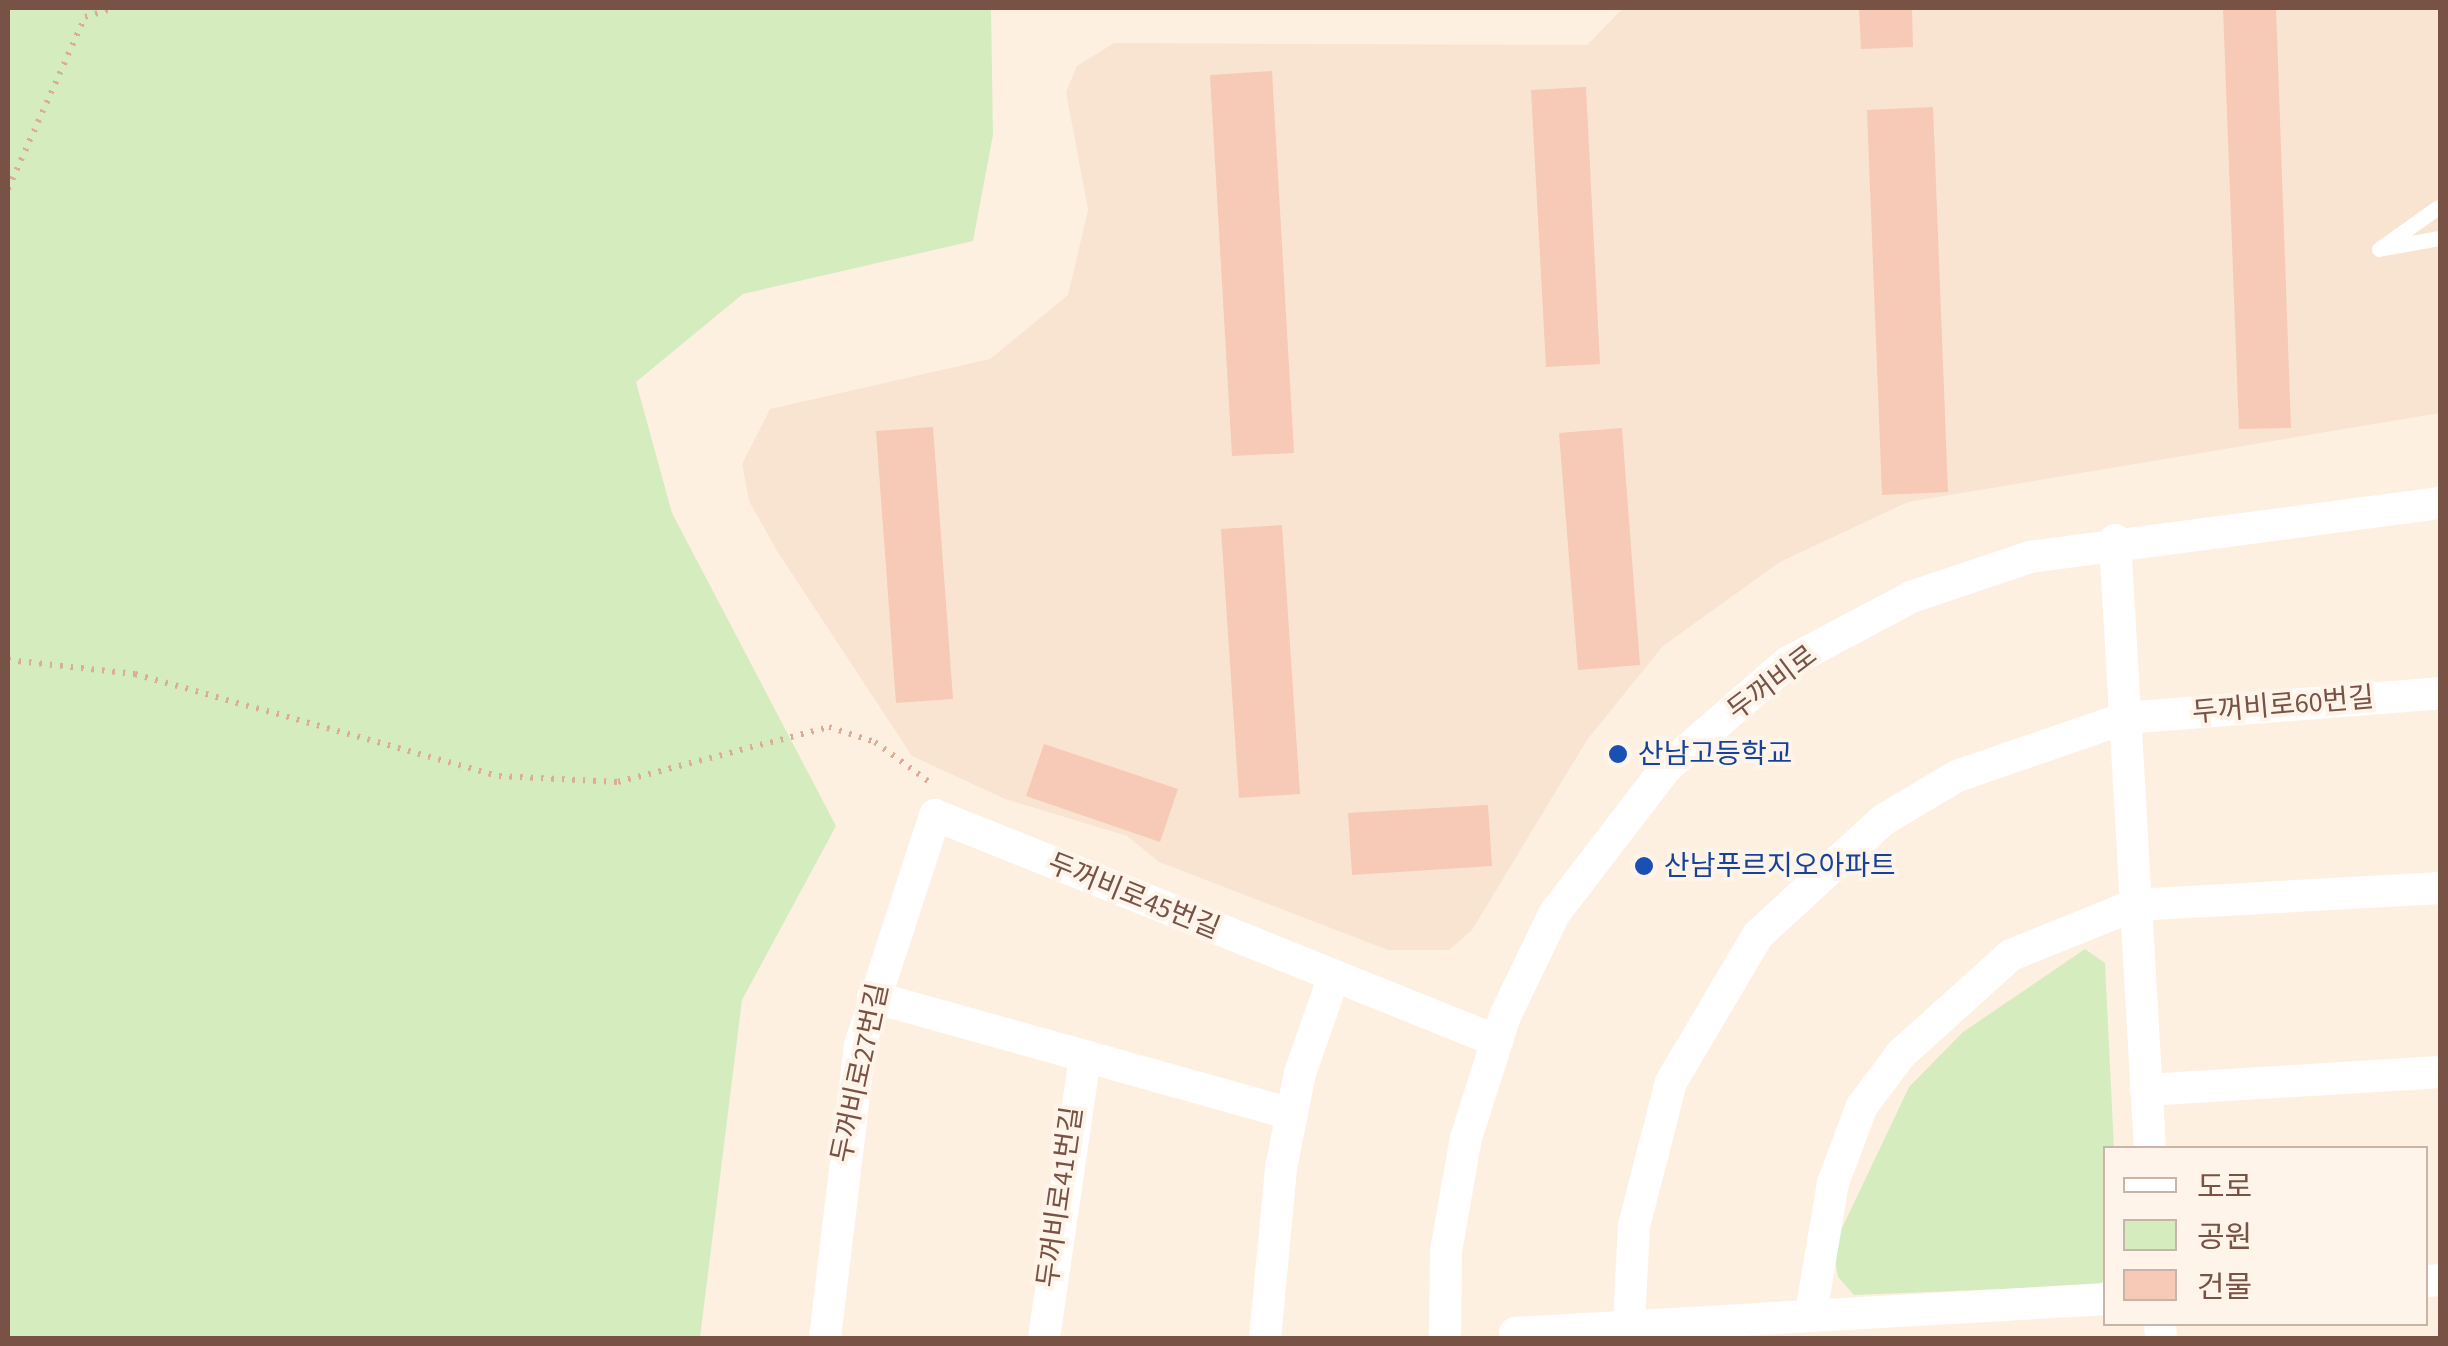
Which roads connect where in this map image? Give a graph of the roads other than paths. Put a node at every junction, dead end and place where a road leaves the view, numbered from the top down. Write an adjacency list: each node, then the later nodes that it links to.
1 (2438, 207): 2 (lane)
2 (2440, 238)
3 (2440, 503): 4 (street, 두꺼비로)
4 (2114, 540): 6 (street); 12 (street, 두꺼비로)
5 (2440, 692): 6 (street, 두꺼비로60번길)
6 (2125, 718): 9 (street); 21 (street, 두꺼비로60번길)
7 (933, 800): 10 (street, 두꺼비로45번길); 11 (street, 두꺼비로27번길)
8 (2440, 888): 9 (street)
9 (2136, 904): 15 (street); 19 (street)
10 (1334, 976): 12 (street, 두꺼비로45번길); 16 (street)
11 (874, 997): 13 (street); 22 (street, 두꺼비로27번길)
12 (1497, 1041): 25 (street, 두꺼비로)
13 (1085, 1056): 16 (street); 23 (street, 두꺼비로41번길)
14 (2440, 1072): 15 (street)
15 (2146, 1090): 17 (street)
16 (1292, 1114): 24 (street)
17 (2150, 1146)
18 (2103, 1299): 19 (street)
19 (1811, 1313): 21 (street)
20 (1516, 1333): 21 (street)
21 (1628, 1333)
22 (825, 1338)
23 (1044, 1338)
24 (1265, 1338)
25 (1444, 1338)

